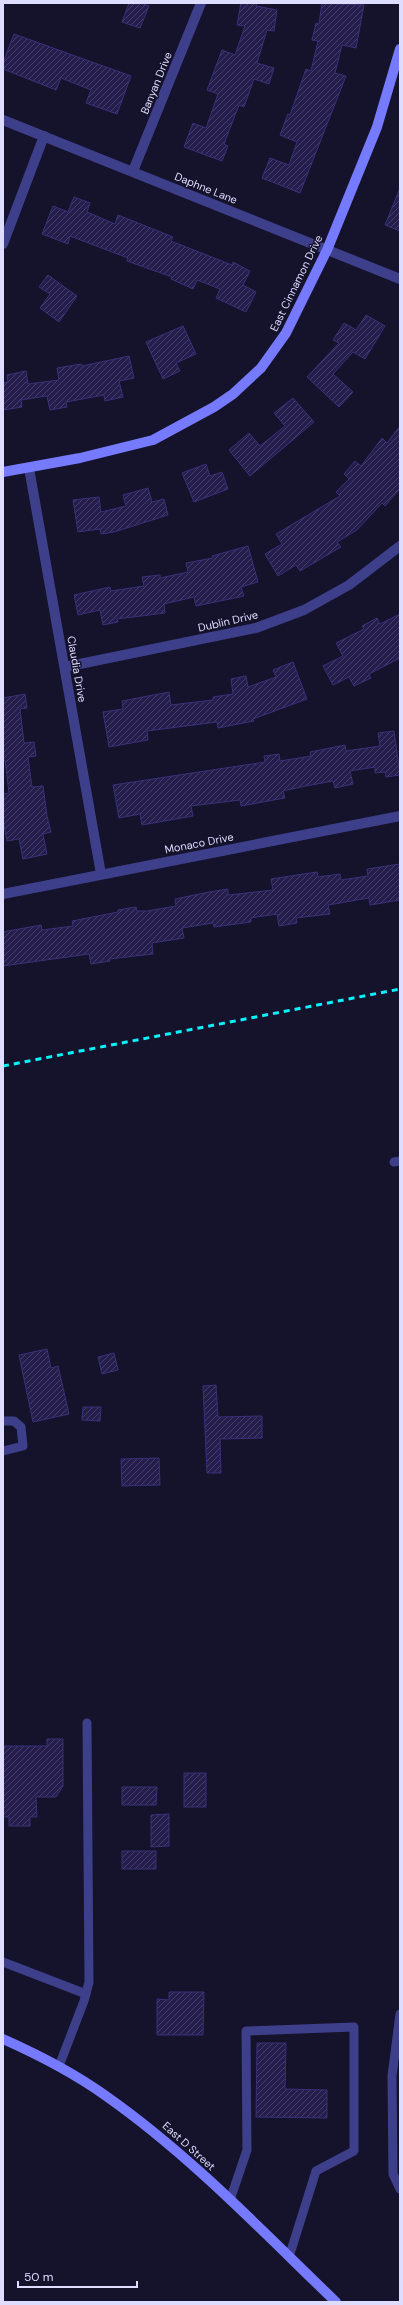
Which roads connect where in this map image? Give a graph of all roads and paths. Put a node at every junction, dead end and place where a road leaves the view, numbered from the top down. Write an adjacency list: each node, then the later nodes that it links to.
1 (200, 3): 5 (street, Banyan Drive)
2 (400, 49): 7 (street, East Cinnamon Drive)
3 (3, 120): 4 (street, Daphne Lane)
4 (44, 136): 5 (street, Daphne Lane); 6 (street)
5 (133, 171): 7 (street, Daphne Lane)
6 (3, 244)
7 (327, 250): 8 (street, Daphne Lane); 9 (street, East Cinnamon Drive)
8 (400, 279)
9 (29, 468): 10 (street, East Cinnamon Drive); 12 (street, Claudia Drive)
10 (3, 472)
11 (400, 546): 12 (street, Dublin Drive)
12 (65, 667): 14 (street, Claudia Drive)
13 (400, 816): 14 (street, Monaco Drive)
14 (101, 874): 15 (street, Monaco Drive)
15 (3, 894)
16 (3, 1422): 17 (lane)
17 (3, 1451)
18 (87, 1723): 20 (lane)
19 (3, 1962): 20 (lane)
20 (86, 1994): 23 (lane)
21 (400, 2014): 24 (lane)
22 (3, 2039): 23 (street, East D Street)
23 (59, 2066): 25 (street, East D Street)
24 (400, 2189)
25 (230, 2200): 26 (street, East D Street); 26 (lane)
26 (289, 2257): 27 (street, East D Street)
27 (336, 2302)

